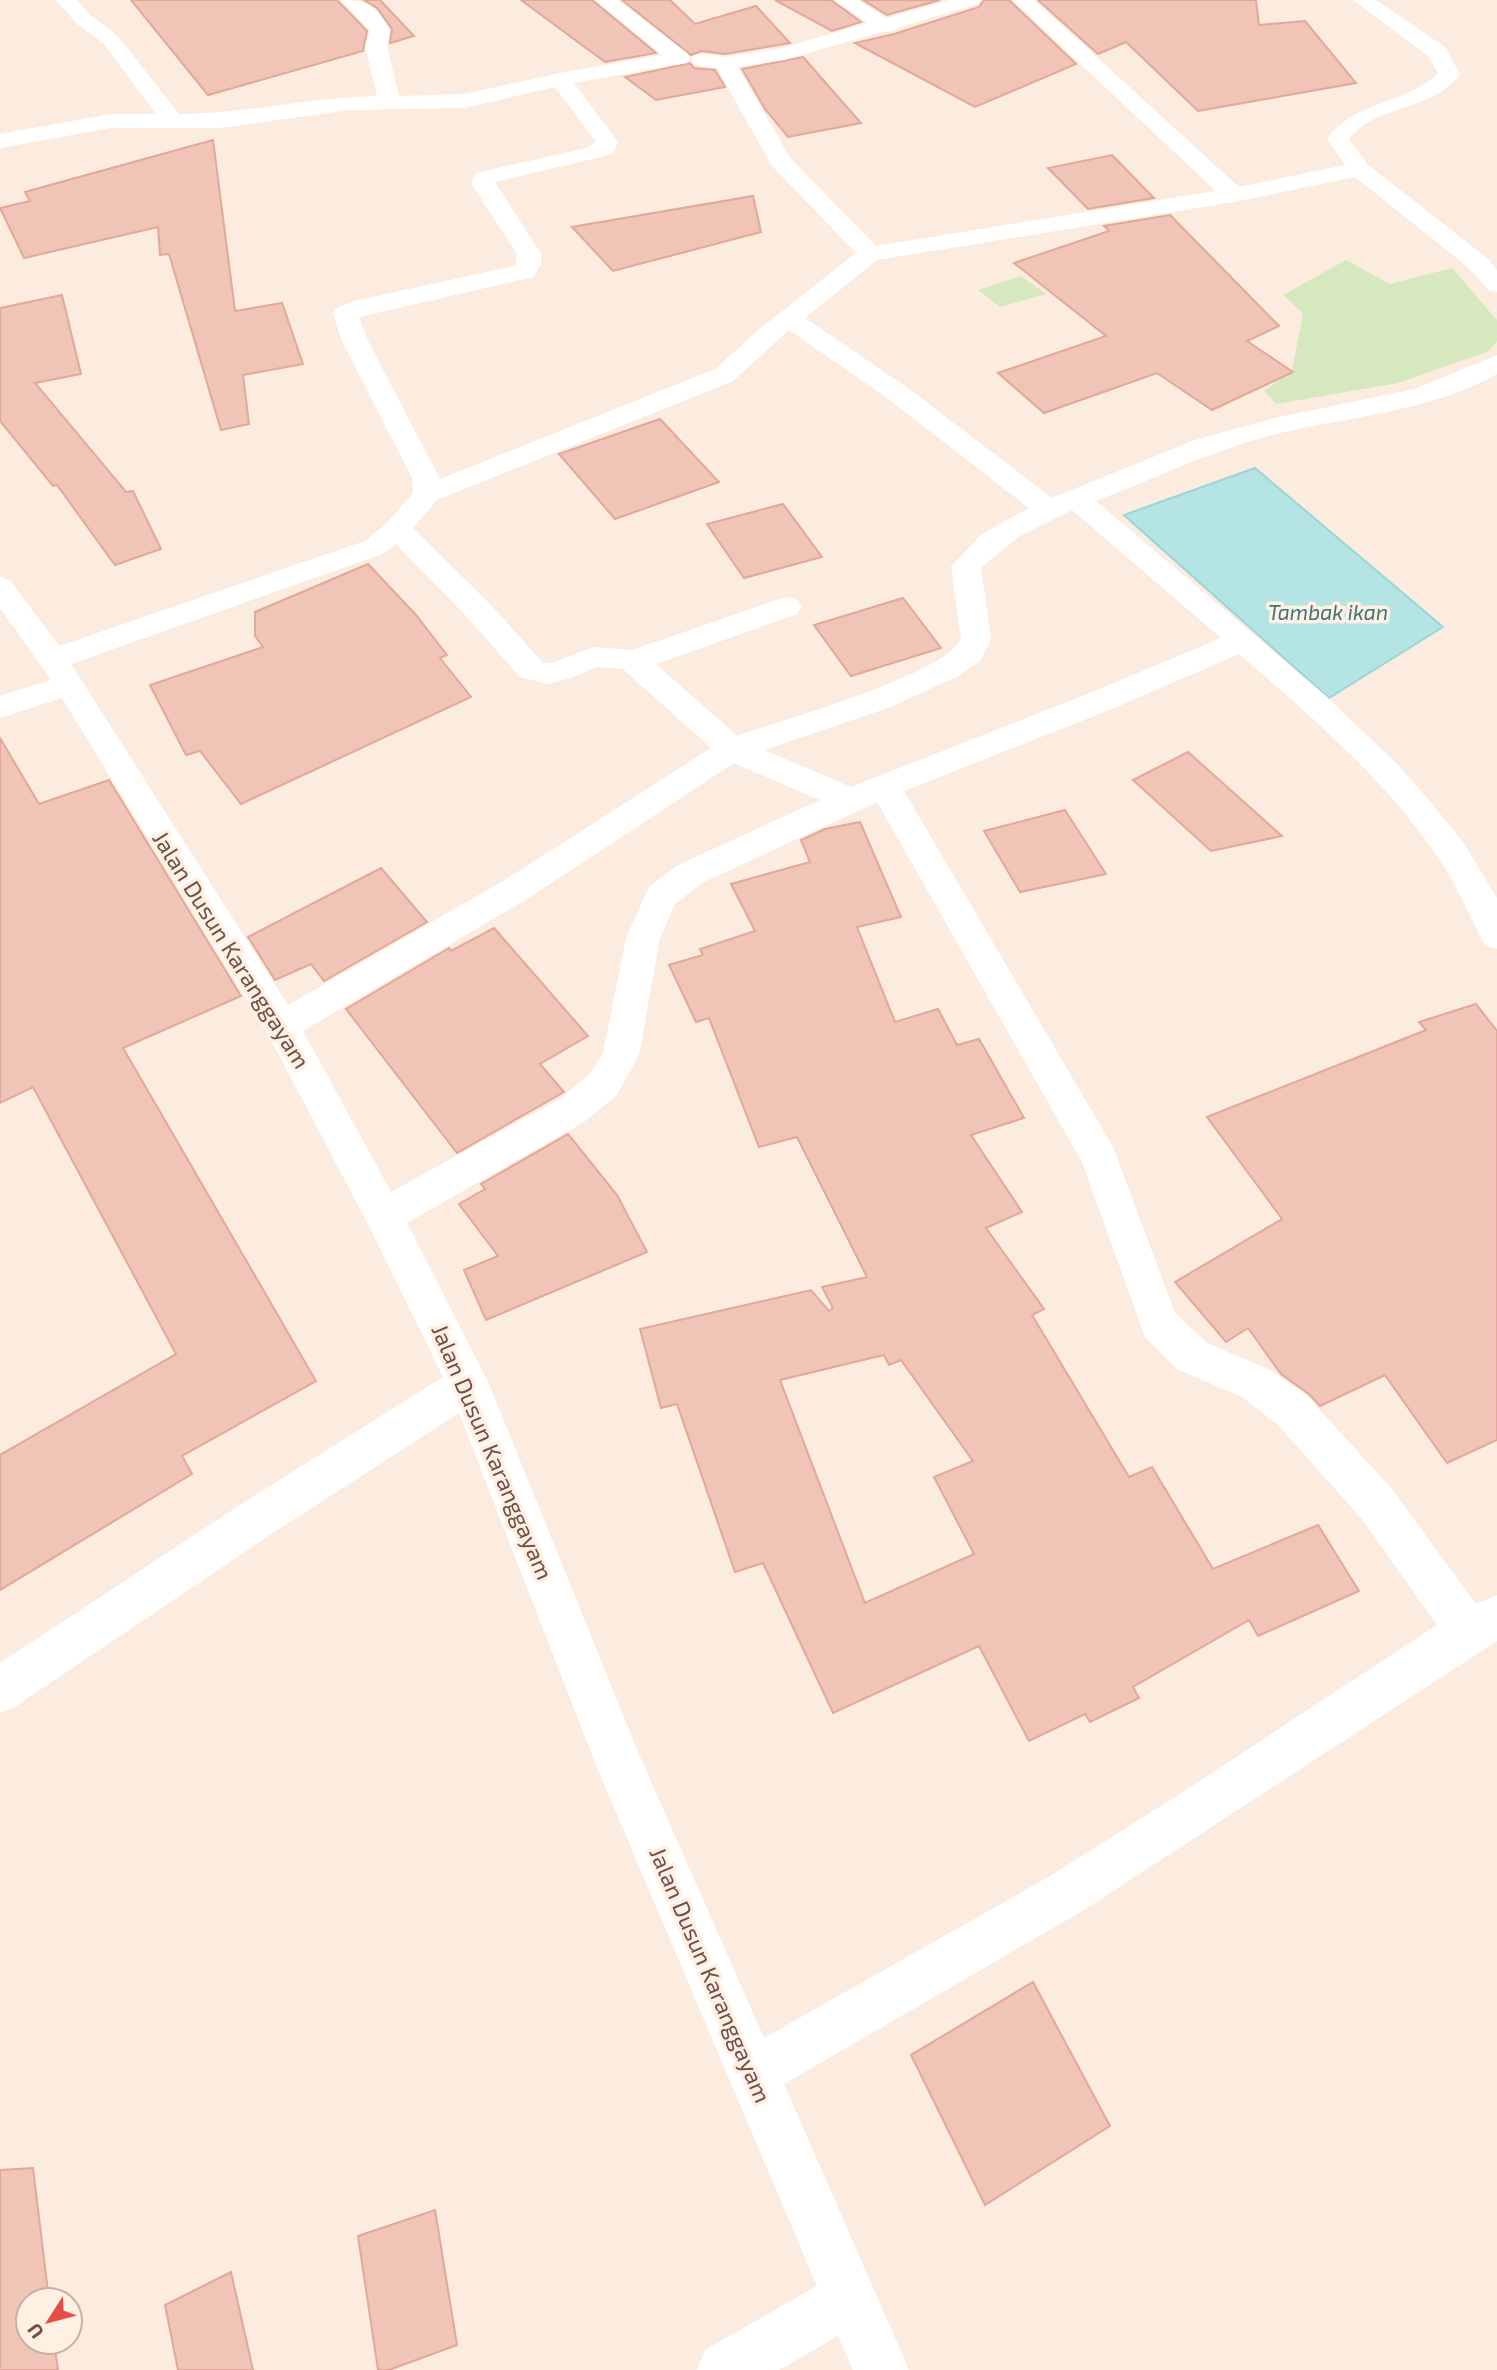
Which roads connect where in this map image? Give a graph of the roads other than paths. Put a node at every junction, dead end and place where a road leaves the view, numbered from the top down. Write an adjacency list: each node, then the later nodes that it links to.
1 (66, 0): 13 (street)
2 (351, 0): 12 (street)
3 (605, 0): 9 (street)
4 (844, 0): 8 (street)
5 (971, 0): 8 (street)
6 (1022, 0): 16 (street)
7 (1363, 0): 15 (street)
8 (887, 27): 10 (street)
9 (679, 58): 10 (street); 11 (street)
10 (725, 62): 17 (street)
11 (559, 79): 12 (street); 21 (street)
12 (389, 101): 13 (street)
13 (172, 120): 14 (street)
14 (0, 141)
15 (1359, 169): 16 (street); 18 (street)
16 (1234, 195): 17 (street)
17 (870, 254): 19 (street)
18 (1497, 285)
19 (789, 318): 21 (street); 22 (street)
20 (1497, 363): 22 (street)
21 (426, 494): 23 (street)
22 (1063, 504): 26 (street); 30 (street)
23 (397, 528): 27 (street); 28 (street)
24 (0, 587): 28 (street, Jalan Dusun Karanggayam)
25 (787, 607): 27 (street)
26 (1243, 640): 31 (street); 32 (street)
27 (633, 661): 30 (street)
28 (61, 672): 29 (street); 33 (street, Jalan Dusun Karanggayam)
29 (0, 707)
30 (737, 752): 31 (street); 33 (street)
31 (867, 793): 34 (street); 36 (street)
32 (1497, 936)
33 (282, 1027): 34 (street, Jalan Dusun Karanggayam)
34 (384, 1216): 35 (street, Jalan Dusun Karanggayam)
35 (468, 1384): 37 (street); 38 (street, Jalan Dusun Karanggayam)
36 (1482, 1624): 38 (street)
37 (0, 1690)
38 (752, 2074): 39 (street, Jalan Dusun Karanggayam)
39 (851, 2297): 40 (street); 41 (street, Jalan Dusun Karanggayam)
40 (725, 2370)
41 (881, 2370)

